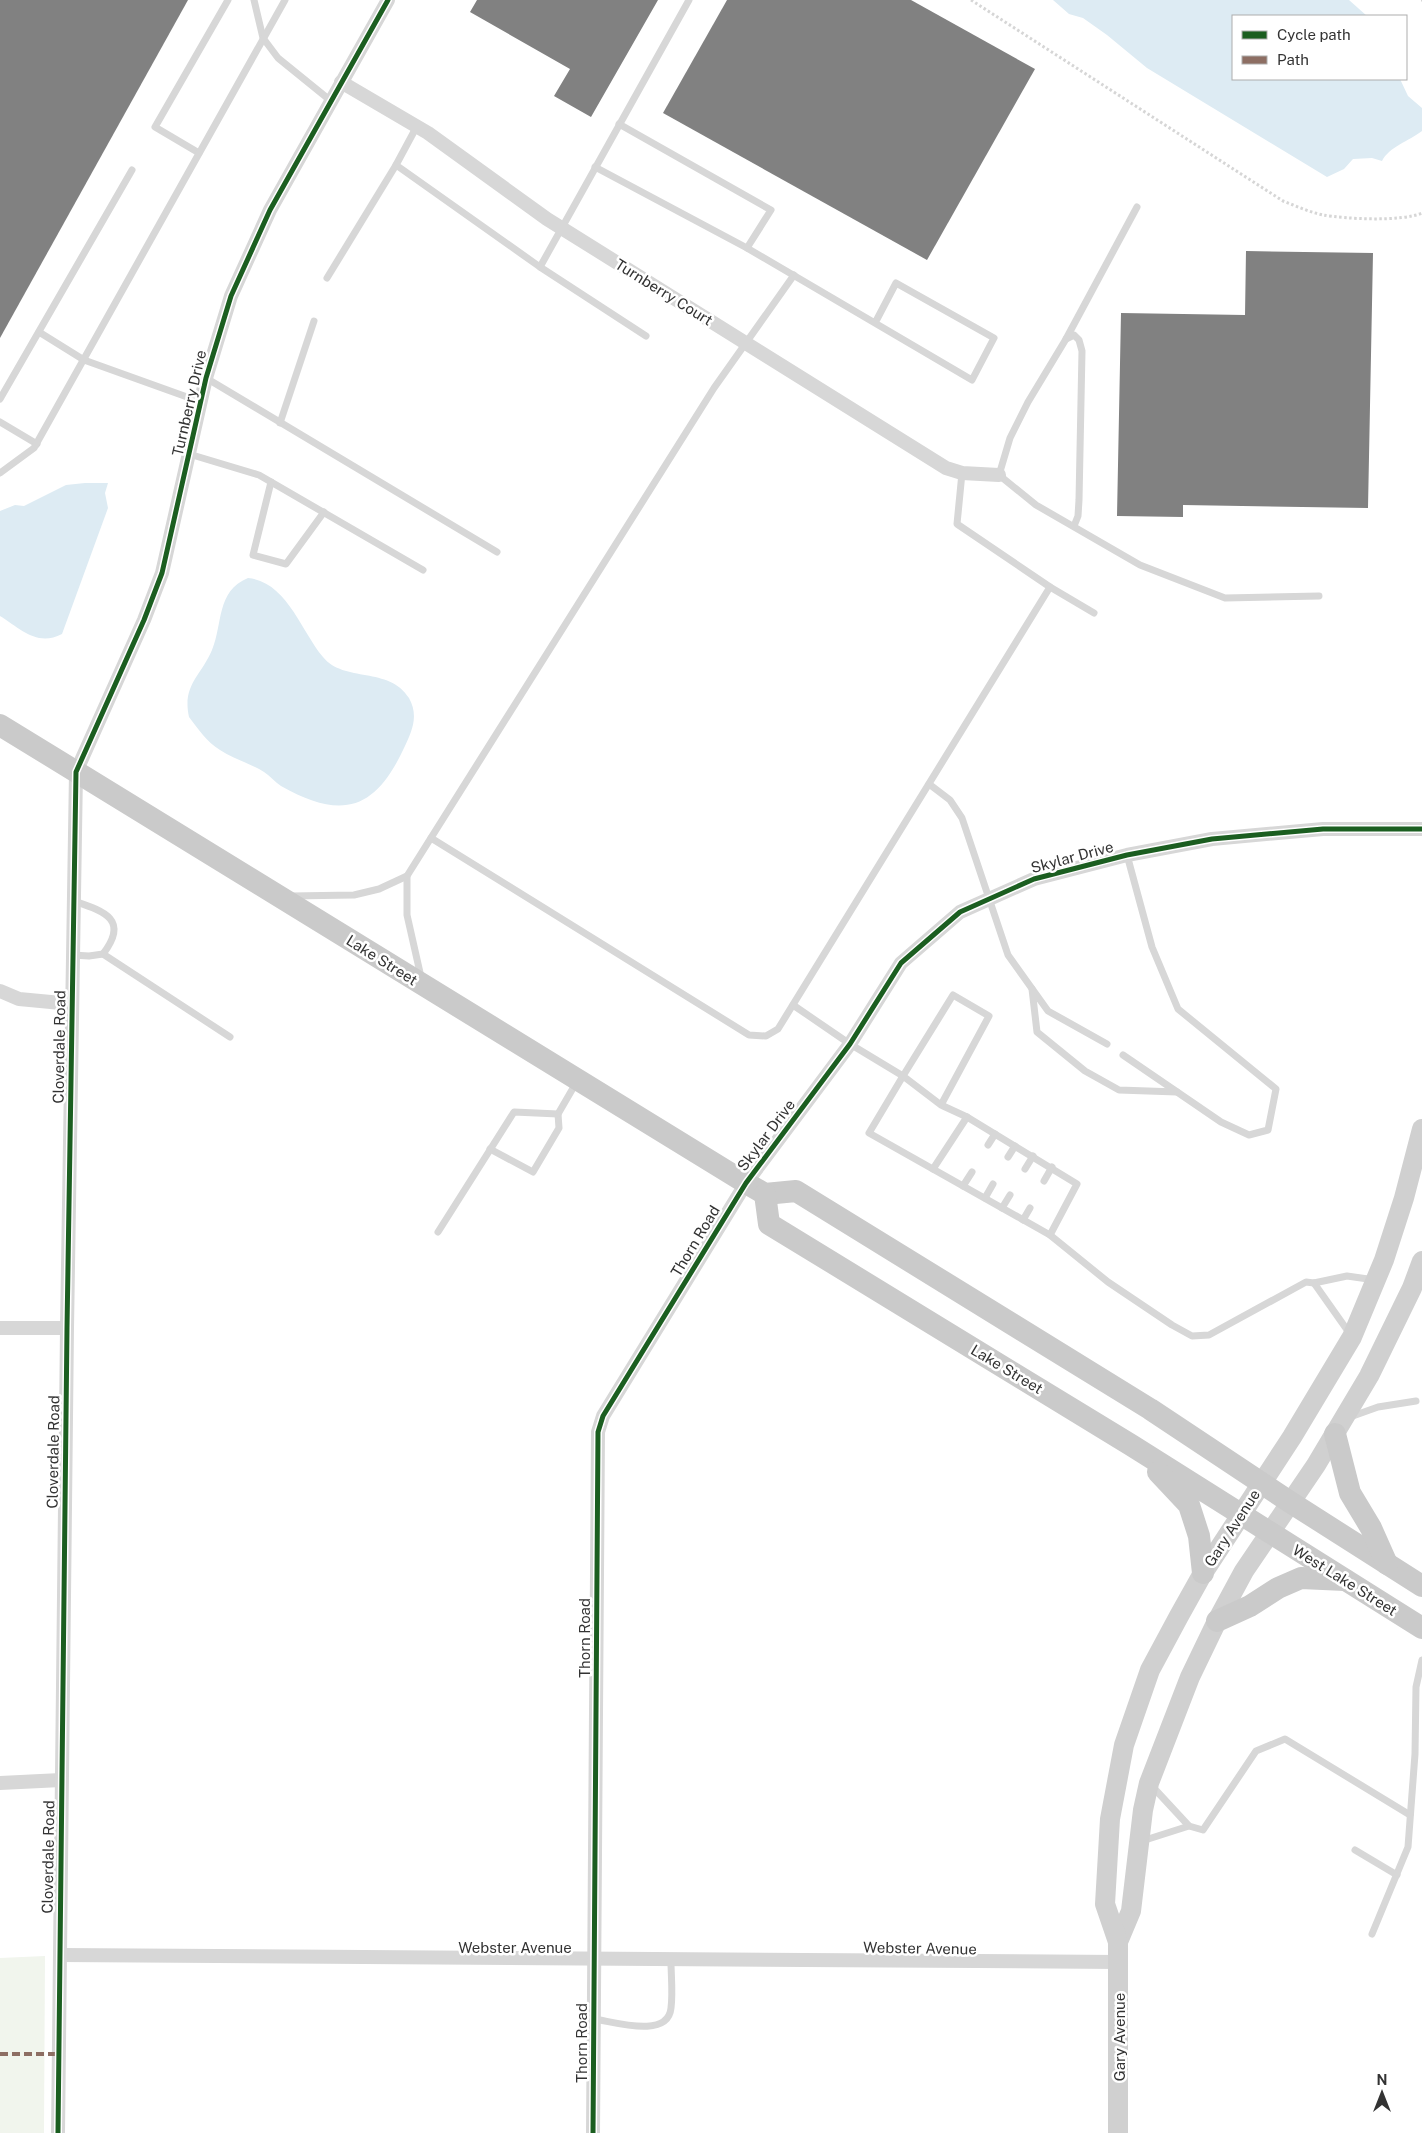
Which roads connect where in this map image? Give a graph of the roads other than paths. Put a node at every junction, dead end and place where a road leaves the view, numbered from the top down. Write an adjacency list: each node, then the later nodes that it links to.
1 (228, 0): 11 (lane)
2 (254, 0): 6 (lane)
3 (285, 0): 6 (lane)
4 (388, 0): 7 (street, Turnberry Drive)
5 (689, 0): 9 (lane)
6 (263, 38): 8 (lane); 11 (lane)
7 (341, 82): 8 (street, Turnberry Drive); 10 (street, Turnberry Court)
8 (331, 101): 28 (street, Turnberry Drive)
9 (619, 124): 13 (lane); 17 (lane)
10 (417, 126): 12 (lane); 16 (street, Turnberry Court)
11 (199, 153): 27 (lane)
12 (396, 165): 18 (lane); 20 (lane)
13 (595, 166): 16 (lane); 17 (lane)
14 (132, 170): 23 (lane)
15 (1137, 207): 25 (lane)
16 (561, 227): 18 (lane); 26 (street, Turnberry Court)
17 (748, 248): 19 (lane)
18 (540, 267): 24 (lane)
19 (794, 275): 22 (lane); 26 (lane)
20 (327, 278)
21 (314, 321): 32 (lane)
22 (875, 323): 22 (lane)
23 (39, 332): 27 (lane); 29 (lane)
24 (646, 336)
25 (1066, 340): 37 (lane); 40 (lane)
26 (746, 343): 36 (street, Turnberry Court); 50 (lane)
27 (84, 360): 30 (lane); 33 (lane)
28 (206, 378): 30 (street, Turnberry Drive); 32 (lane)
29 (0, 399)
30 (201, 402): 34 (street, Turnberry Drive)
31 (0, 422): 33 (lane)
32 (280, 422): 41 (lane)
33 (36, 444): 35 (lane)
34 (189, 454): 38 (lane); 47 (street, Turnberry Drive)
35 (0, 473)
36 (962, 473): 37 (street, Turnberry Court); 43 (lane)
37 (999, 475): 40 (lane)
38 (271, 482): 39 (lane); 39 (lane)
39 (324, 512): 42 (lane)
40 (1074, 526): 44 (lane)
41 (497, 552)
42 (423, 570)
43 (1050, 587): 45 (lane); 48 (lane)
44 (1319, 596)
45 (1094, 613)
46 (0, 725): 47 (main road, Lake Street)
47 (76, 772): 53 (main road, Lake Street); 55 (street, Cloverdale Road)
48 (929, 784): 54 (lane); 62 (lane)
49 (1422, 829): 51 (street, Skylar Drive)
50 (431, 838): 52 (lane); 62 (lane)
51 (1127, 856): 54 (street, Skylar Drive); 69 (lane)
52 (407, 876): 53 (lane); 58 (lane)
53 (278, 896): 58 (main road, Lake Street)
54 (988, 900): 59 (lane); 64 (street, Skylar Drive)
55 (74, 901): 56 (street, Cloverdale Road); 57 (lane)
56 (73, 954): 57 (lane); 61 (street, Cloverdale Road)
57 (103, 954): 63 (lane)
58 (423, 985): 68 (main road, Lake Street)
59 (1032, 988): 65 (lane); 69 (lane)
60 (0, 991): 61 (street)
61 (72, 1004): 101 (street, Cloverdale Road)
62 (793, 1004): 64 (lane)
63 (230, 1037)
64 (850, 1044): 67 (lane); 85 (street, Skylar Drive)
65 (1107, 1044)
66 (1123, 1055): 69 (lane)
67 (903, 1076): 70 (lane); 70 (lane); 81 (lane)
68 (578, 1080): 71 (lane); 85 (main road, Lake Street)
69 (1177, 1092)
70 (941, 1105): 72 (lane)
71 (558, 1114): 77 (lane); 77 (lane)
72 (967, 1117): 74 (lane); 81 (lane)
73 (1422, 1129): 97 (main road, Gary Avenue)
74 (995, 1134): 75 (lane); 76 (lane)
75 (988, 1144)
76 (1015, 1146): 78 (lane); 79 (lane)
77 (490, 1149): 94 (lane)
78 (1033, 1156): 80 (lane); 82 (lane)
79 (1008, 1157)
80 (1052, 1167): 84 (lane); 95 (lane)
81 (934, 1169): 87 (lane)
82 (1025, 1169)
83 (972, 1172): 87 (lane)
84 (1044, 1181)
85 (746, 1184): 88 (main road, Lake Street); 128 (street, Thorn Road)
86 (993, 1184): 90 (lane)
87 (963, 1186): 90 (lane)
88 (765, 1194): 105 (main road, Lake Street); 106 (main road)
89 (1010, 1194): 91 (lane)
90 (985, 1198): 91 (lane)
91 (1002, 1208): 93 (lane)
92 (1030, 1208): 93 (lane)
93 (1023, 1220): 95 (lane)
94 (438, 1232)
95 (1050, 1235): 98 (lane)
96 (1422, 1261): 99 (main road, Gary Avenue)
97 (1376, 1280): 98 (lane); 102 (main road, Gary Avenue)
98 (1314, 1283): 102 (lane)
99 (1417, 1286): 104 (main road, Gary Avenue)
100 (0, 1328): 101 (street)
101 (67, 1328): 117 (street, Cloverdale Road)
102 (1352, 1338): 106 (main road, Gary Avenue)
103 (1416, 1401): 104 (lane)
104 (1340, 1427): 107 (main road, Gary Avenue); 110 (main road)
105 (1131, 1445): 108 (main road, Lake Street); 111 (main road)
106 (1262, 1482): 107 (main road); 108 (main road, Gary Avenue)
107 (1290, 1502): 109 (main road, Gary Avenue); 110 (main road)
108 (1241, 1514): 109 (main road, Lake Street); 111 (main road, Gary Avenue)
109 (1269, 1532): 112 (main road, West Lake Street); 114 (main road, Gary Avenue)
110 (1387, 1564): 113 (main road)
111 (1203, 1572): 126 (main road, Gary Avenue)
112 (1346, 1580): 114 (main road); 115 (main road, West Lake Street)
113 (1422, 1586)
114 (1217, 1621): 119 (main road, Gary Avenue)
115 (1422, 1628)
116 (1422, 1660): 120 (lane)
117 (62, 1780): 118 (street); 127 (street, Cloverdale Road)
118 (0, 1782)
119 (1149, 1783): 121 (lane); 122 (main road, Gary Avenue)
120 (1410, 1815): 121 (lane); 124 (lane)
121 (1189, 1826): 122 (lane)
122 (1139, 1842): 126 (main road, Gary Avenue)
123 (1354, 1850): 124 (lane)
124 (1397, 1875): 125 (lane)
125 (1372, 1934)
126 (1118, 1942): 130 (main road, Gary Avenue)
127 (60, 1955): 128 (street, Webster Avenue); 132 (street, Cloverdale Road)
128 (594, 1960): 129 (street, Webster Avenue); 131 (street, Thorn Road)
129 (671, 1961): 130 (street, Webster Avenue); 131 (lane)
130 (1119, 1962): 134 (main road, Gary Avenue)
131 (594, 2019): 133 (street, Thorn Road)
132 (58, 2133)
133 (593, 2133)
134 (1118, 2133)

